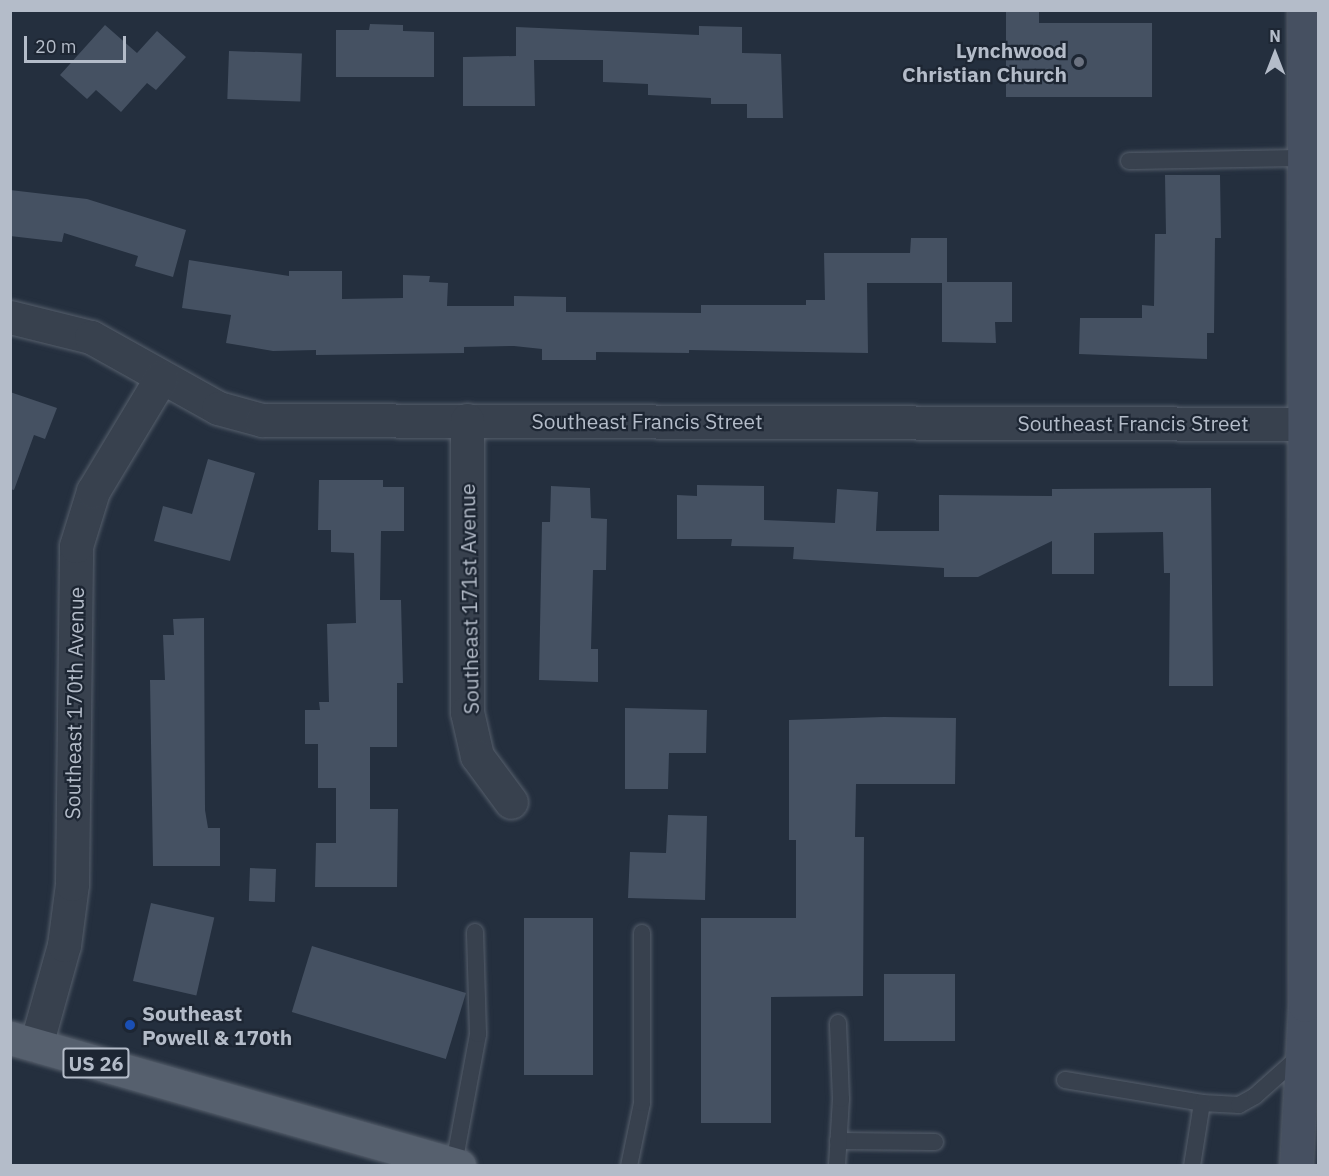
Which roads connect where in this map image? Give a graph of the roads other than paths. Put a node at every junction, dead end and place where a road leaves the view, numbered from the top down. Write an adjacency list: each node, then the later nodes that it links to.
1 (1304, 10): 2 (street)
2 (1304, 158): 3 (lane); 4 (street)
3 (1130, 161)
4 (1311, 193): 8 (street)
5 (10, 317): 6 (street, Southeast Francis Street)
6 (161, 378): 7 (street, Southeast Francis Street); 16 (street, Southeast 170th Avenue)
7 (467, 420): 8 (street, Southeast Francis Street); 10 (street, Southeast 171st Avenue)
8 (1306, 424): 9 (street)
9 (1312, 599): 11 (street)
10 (511, 802)
11 (1312, 914): 14 (street)
12 (475, 932): 22 (lane)
13 (642, 933): 23 (lane)
14 (1312, 1005): 17 (street)
15 (838, 1023): 20 (lane)
16 (23, 1041): 22 (main road, US 26)
17 (1304, 1053): 19 (lane); 26 (street)
18 (1065, 1080): 19 (lane)
19 (1202, 1103): 25 (lane)
20 (838, 1141): 21 (lane); 24 (lane)
21 (935, 1142)
22 (457, 1165)
23 (629, 1166)
24 (837, 1166)
25 (1192, 1166)
26 (1296, 1166)

